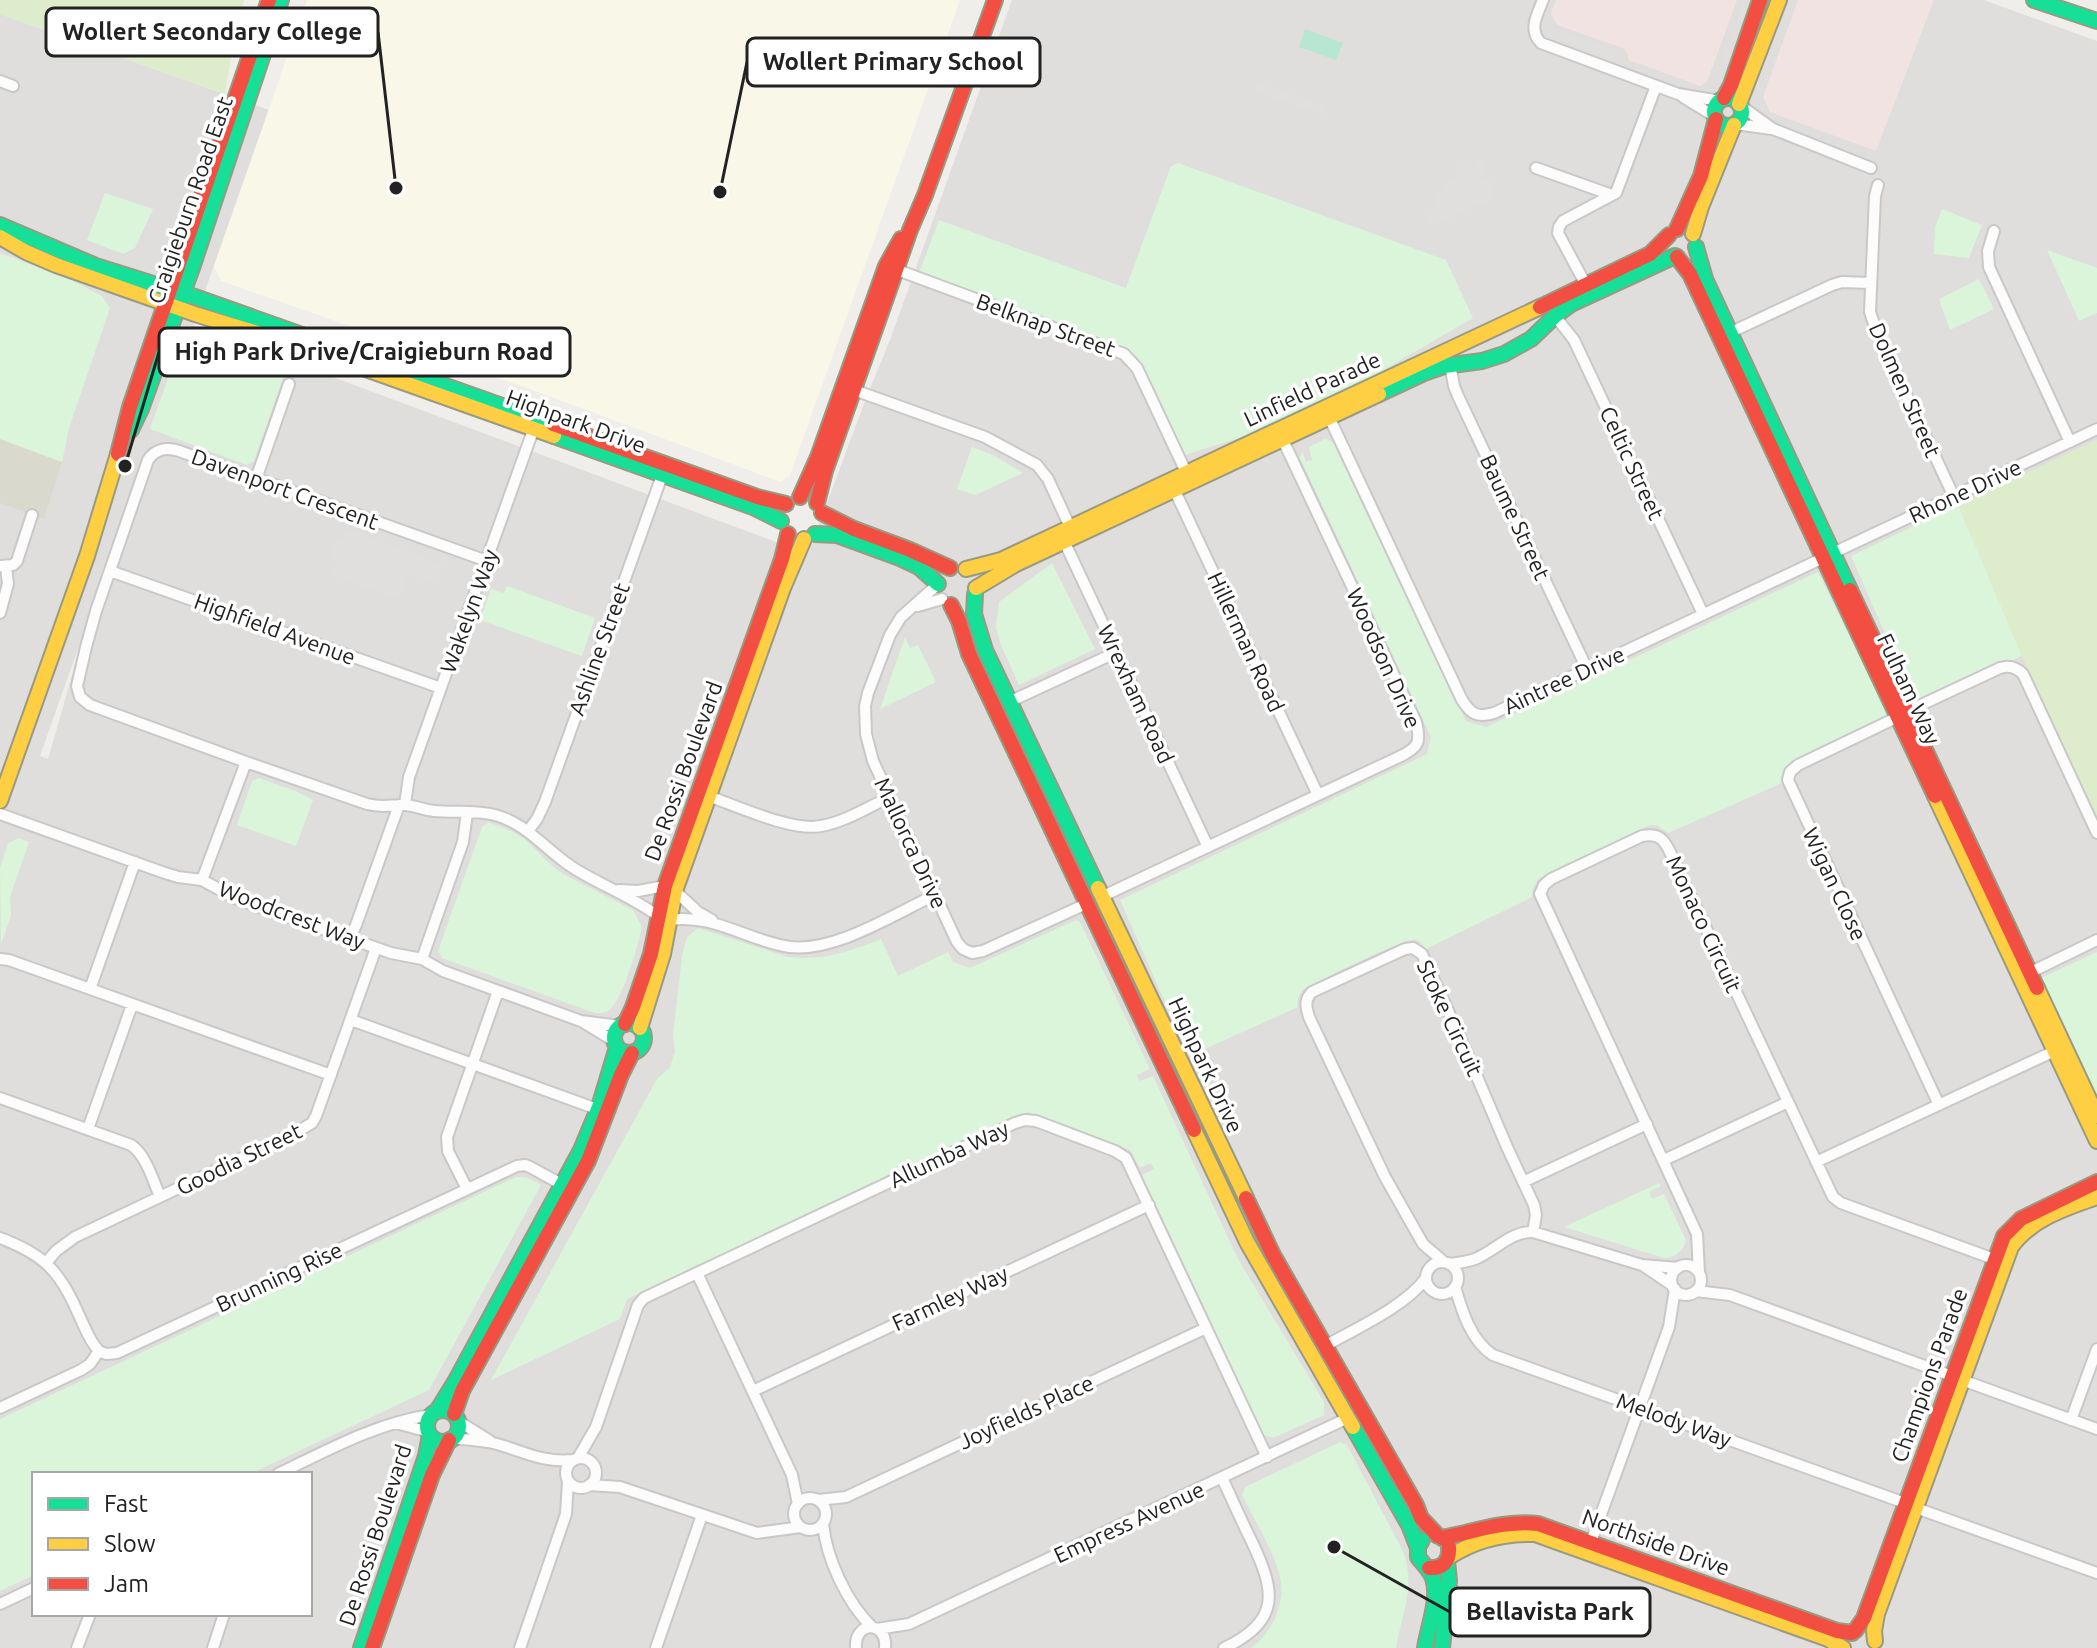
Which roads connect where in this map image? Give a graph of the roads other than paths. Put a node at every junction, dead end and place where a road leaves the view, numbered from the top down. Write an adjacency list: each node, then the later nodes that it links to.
1 (269, 0): 31 (street, Craigieburn Road East)
2 (281, 0): 31 (street, Craigieburn Road East)
3 (995, 0): 28 (street)
4 (1543, 0): 11 (street)
5 (1760, 0): 13 (street)
6 (1779, 0): 14 (street)
7 (2034, 0): 8 (street)
8 (2097, 21)
9 (0, 81): 10 (street)
10 (13, 86)
11 (1656, 86): 12 (street); 21 (street)
12 (1678, 94): 13 (street); 15 (street)
13 (1722, 100): 14 (street); 15 (street)
14 (1740, 105): 16 (street); 17 (street)
15 (1715, 118): 16 (street); 24 (street, Linfield Parade)
16 (1735, 124): 17 (street); 26 (street)
17 (1773, 129): 19 (street)
18 (1536, 168): 21 (street)
19 (1871, 168)
20 (1878, 185): 29 (street, Dolmen Street)
21 (1612, 195): 30 (street)
22 (0, 225): 31 (street)
23 (1994, 231): 41 (street)
24 (1673, 232): 26 (street); 27 (street); 30 (street, Linfield Parade)
25 (0, 237): 31 (street)
26 (1694, 241): 27 (street); 33 (street, Fulham Way)
27 (1676, 257): 32 (street, Linfield Parade); 33 (street, Fulham Way)
28 (891, 268): 36 (street); 43 (street, Belknap Street); 47 (street)
29 (1871, 283): 33 (street); 46 (street, Dolmen Street)
30 (1586, 285): 40 (street, Linfield Parade)
31 (174, 298): 38 (street, Highpark Drive); 73 (street, Craigieburn Road East)
32 (1555, 316): 34 (street, Linfield Parade); 63 (street, Celtic Street)
33 (1725, 335): 54 (street, Fulham Way)
34 (1450, 364): 37 (street, Linfield Parade); 65 (street, Baume Street)
35 (289, 384): 44 (street)
36 (854, 390): 48 (street); 50 (street)
37 (1329, 417): 40 (street, Linfield Parade); 65 (street, Aintree Drive)
38 (536, 424): 42 (street, Highpark Drive); 55 (street, Wakelyn Way)
39 (2097, 429): 41 (street, Rhone Drive)
40 (1280, 434): 43 (street, Linfield Parade); 45 (street, Linfield Parade); 70 (street, Woodson Drive)
41 (2070, 442): 46 (street, Rhone Drive)
42 (664, 470): 47 (street, Highpark Drive); 51 (street, Highpark Drive); 77 (street, Ashline Street)
43 (1186, 472): 50 (street, Linfield Parade)
44 (256, 479): 55 (street, Davenport Crescent); 59 (street, Davenport Crescent)
45 (1174, 489): 53 (street, Linfield Parade); 70 (street, Hillerman Road)
46 (1954, 497): 54 (street, Rhone Drive)
47 (793, 500): 48 (street); 51 (street)
48 (820, 508): 52 (street); 57 (street)
49 (32, 515): 56 (street)
50 (1070, 527): 58 (street, Linfield Parade)
51 (784, 528): 52 (street); 82 (street, De Rossi Boulevard)
52 (809, 537): 61 (street); 71 (street, De Rossi Boulevard)
53 (1064, 541): 60 (street, Linfield Parade); 64 (street, Wrexham Road)
54 (1828, 556): 63 (street, Aintree Drive); 68 (street, Fulham Way)
55 (487, 561): 66 (street, Wakelyn Way)
56 (3, 566): 62 (street)
57 (950, 568): 58 (street); 61 (street)
58 (966, 569): 60 (street)
59 (110, 571): 66 (street, Highfield Avenue); 69 (street, Davenport Crescent)
60 (975, 591): 61 (street); 67 (street, Highpark Drive)
61 (942, 593): 72 (street, Mallorca Drive); 86 (street, Highpark Drive)
62 (0, 613)
63 (1703, 614): 65 (street, Aintree Drive)
64 (1117, 652): 67 (street); 79 (street, Wrexham Road)
65 (1587, 669)
66 (441, 688): 74 (street, Wakelyn Way)
67 (1009, 702): 85 (street, Highpark Drive)
68 (1903, 714): 78 (street); 94 (street, Fulham Way); 109 (street, Wigan Close)
69 (246, 762): 74 (street, Davenport Crescent); 81 (street)
70 (1318, 795): 79 (street, Woodson Drive)
71 (708, 796): 72 (street); 82 (street, De Rossi Boulevard)
72 (890, 797): 84 (street, Mallorca Drive)
73 (0, 801)
74 (402, 805): 75 (street, Davenport Crescent); 89 (street, Wakelyn Way)
75 (467, 813): 77 (street, Davenport Crescent); 93 (street)
76 (0, 814): 80 (street, Woodcrest Way)
77 (528, 831): 83 (street, Davenport Crescent)
78 (2097, 833)
79 (1208, 847): 85 (street, Woodson Drive)
80 (135, 862): 81 (street, Woodcrest Way); 95 (street)
81 (202, 880): 89 (street, Woodcrest Way)
82 (670, 888): 83 (street); 87 (street, De Rossi Boulevard); 88 (street)
83 (617, 890): 87 (street, Davenport Crescent)
84 (935, 895): 86 (street, Mallorca Drive); 88 (street)
85 (1101, 897): 146 (street, Highpark Drive)
86 (1086, 904): 149 (street, Highpark Drive)
87 (663, 918): 88 (street); 100 (street, De Rossi Boulevard); 101 (street, De Rossi Boulevard)
88 (717, 924)
89 (350, 938): 91 (street, Woodcrest Way)
90 (2097, 940): 94 (street)
91 (376, 948): 93 (street, Woodcrest Way); 98 (street, Goodia Street)
92 (0, 959): 95 (street)
93 (422, 959): 96 (street, Woodcrest Way)
94 (2025, 975): 103 (street, Fulham Way)
95 (90, 989): 97 (street)
96 (498, 991): 99 (street, Woodcrest Way); 105 (street)
97 (132, 1005): 106 (street); 113 (street)
98 (351, 1020): 105 (street); 106 (street, Goodia Street)
99 (581, 1021): 100 (street, Woodcrest Way); 102 (street, Woodcrest Way)
100 (622, 1025): 101 (street); 102 (street)
101 (640, 1028): 104 (street)
102 (616, 1044): 104 (street); 110 (street)
103 (2059, 1049): 109 (street); 111 (street, Fulham Way); 114 (street, Fulham Way)
104 (632, 1053): 156 (street)
105 (472, 1064): 110 (street); 120 (street)
106 (331, 1075): 121 (street, Goodia Street)
107 (0, 1098): 113 (street)
108 (1788, 1102): 112 (street, Monaco Circuit); 115 (street); 116 (street, Monaco Circuit)
109 (1939, 1105): 116 (street)
110 (597, 1109): 119 (street)
111 (2097, 1116)
112 (1647, 1124): 115 (street, Monaco Circuit); 117 (street)
113 (88, 1129): 121 (street)
114 (2097, 1141)
115 (1664, 1160): 126 (street, Monaco Circuit)
116 (1816, 1162): 129 (street, Monaco Circuit)
117 (1523, 1182): 124 (street, Stoke Circuit); 127 (street, Stoke Circuit)
118 (2097, 1182): 129 (street, Champions Parade)
119 (563, 1185): 120 (street, Brunning Rise); 155 (street)
120 (467, 1189): 148 (street, Brunning Rise)
121 (160, 1197): 130 (street, Goodia Street)
122 (2097, 1197): 150 (street, Champions Parade)
123 (1149, 1205): 134 (street, Allumba Way); 145 (street, Allumba Way); 151 (street, Farmley Way)
124 (1533, 1232): 128 (street); 132 (street)
125 (0, 1238): 130 (street)
126 (1698, 1242): 133 (street); 135 (street, Monaco Circuit)
127 (1423, 1244): 131 (street, Stoke Circuit); 136 (street, Stoke Circuit)
128 (1475, 1259): 131 (street); 137 (street)
129 (1994, 1259): 150 (street, Champions Parade)
130 (46, 1263): 148 (street)
131 (1447, 1263): 136 (street); 137 (street)
132 (1642, 1265): 133 (street); 138 (street)
133 (1680, 1267): 135 (street); 138 (street)
134 (697, 1273): 151 (street); 160 (street, Allumba Way)
135 (1700, 1274): 139 (street); 141 (street)
136 (1426, 1275): 140 (street); 142 (street)
137 (1456, 1283): 140 (street); 143 (street, Melody Way)
138 (1674, 1287): 139 (street); 144 (street)
139 (1693, 1293): 141 (street); 144 (street)
140 (1437, 1294): 142 (street); 143 (street, Melody Way)
141 (1730, 1295): 150 (street)
142 (1404, 1300): 146 (street)
143 (1462, 1312): 152 (street, Melody Way)
144 (1669, 1327): 152 (street)
145 (1206, 1328): 165 (street, Allumba Way); 175 (street, Joyfields Place)
146 (1325, 1346): 149 (street); 154 (street, Highpark Drive)
147 (2097, 1349): 158 (street)
148 (99, 1351): 153 (street, Brunning Rise)
149 (1310, 1355): 157 (street, Highpark Drive)
150 (1957, 1378): 158 (street); 177 (street, Champions Parade)
151 (753, 1391): 170 (street)
152 (1640, 1407): 177 (street, Melody Way); 186 (street)
153 (0, 1408)
154 (1362, 1410): 157 (street); 184 (street, Highpark Drive)
155 (434, 1413): 156 (street); 159 (street); 162 (street)
156 (456, 1418): 163 (street); 164 (street)
157 (1348, 1418): 165 (street, Empress Avenue); 185 (street, Highpark Drive)
158 (2071, 1420): 161 (street)
159 (394, 1423): 162 (street); 169 (street)
160 (596, 1427): 167 (street, Allumba Way); 168 (street, Allumba Way)
161 (2097, 1429)
162 (429, 1433): 163 (street); 204 (street, De Rossi Boulevard)
163 (450, 1439): 164 (street); 205 (street, De Rossi Boulevard)
164 (495, 1444): 166 (street)
165 (1267, 1457): 171 (street, Empress Avenue)
166 (541, 1459): 167 (street); 172 (street)
167 (576, 1459): 168 (street); 172 (street)
168 (593, 1465): 173 (street); 174 (street)
169 (282, 1472)
170 (792, 1475): 176 (street); 178 (street)
171 (1222, 1478): 196 (street, Empress Avenue); 209 (street)
172 (567, 1479): 173 (street); 179 (street)
173 (587, 1486): 174 (street); 179 (street)
174 (620, 1487): 180 (street)
175 (846, 1497): 176 (street, Joyfields Place); 181 (street, Joyfields Place)
176 (815, 1499): 178 (street); 181 (street)
177 (1911, 1505): 190 (street, Melody Way); 198 (street, Champions Parade); 200 (street, Champions Parade)
178 (796, 1506): 182 (street); 183 (street)
179 (566, 1514): 206 (street)
180 (702, 1515): 183 (street); 207 (street)
181 (824, 1521): 182 (street); 187 (street)
182 (803, 1528): 183 (street); 187 (street)
183 (772, 1531)
184 (1440, 1537): 185 (street); 186 (street, Northside Drive); 188 (street)
185 (1418, 1548): 189 (street)
186 (1589, 1548): 188 (street, Northside Drive); 198 (street, Northside Drive); 212 (street, Northside Drive)
187 (828, 1553): 192 (street)
188 (1448, 1559): 189 (street); 211 (street)
189 (1429, 1568): 210 (street)
190 (2097, 1573)
191 (32, 1589): 193 (street)
192 (852, 1603): 197 (street); 199 (street)
193 (0, 1604)
194 (89, 1616): 202 (street)
195 (223, 1616): 203 (street)
196 (909, 1624): 197 (street, Empress Avenue); 201 (street, Empress Avenue)
197 (875, 1628): 199 (street, Empress Avenue); 201 (street)
198 (1854, 1632): 200 (street, Northside Drive); 212 (street, Champions Parade)
199 (856, 1640): 208 (street)
200 (1878, 1645)
201 (885, 1647)
202 (77, 1648)
203 (213, 1648)
204 (361, 1648)
205 (372, 1648)
206 (520, 1648)
207 (656, 1648)
208 (846, 1648)
209 (1224, 1648)
210 (1425, 1648)
211 (1442, 1648)
212 (1844, 1648)

